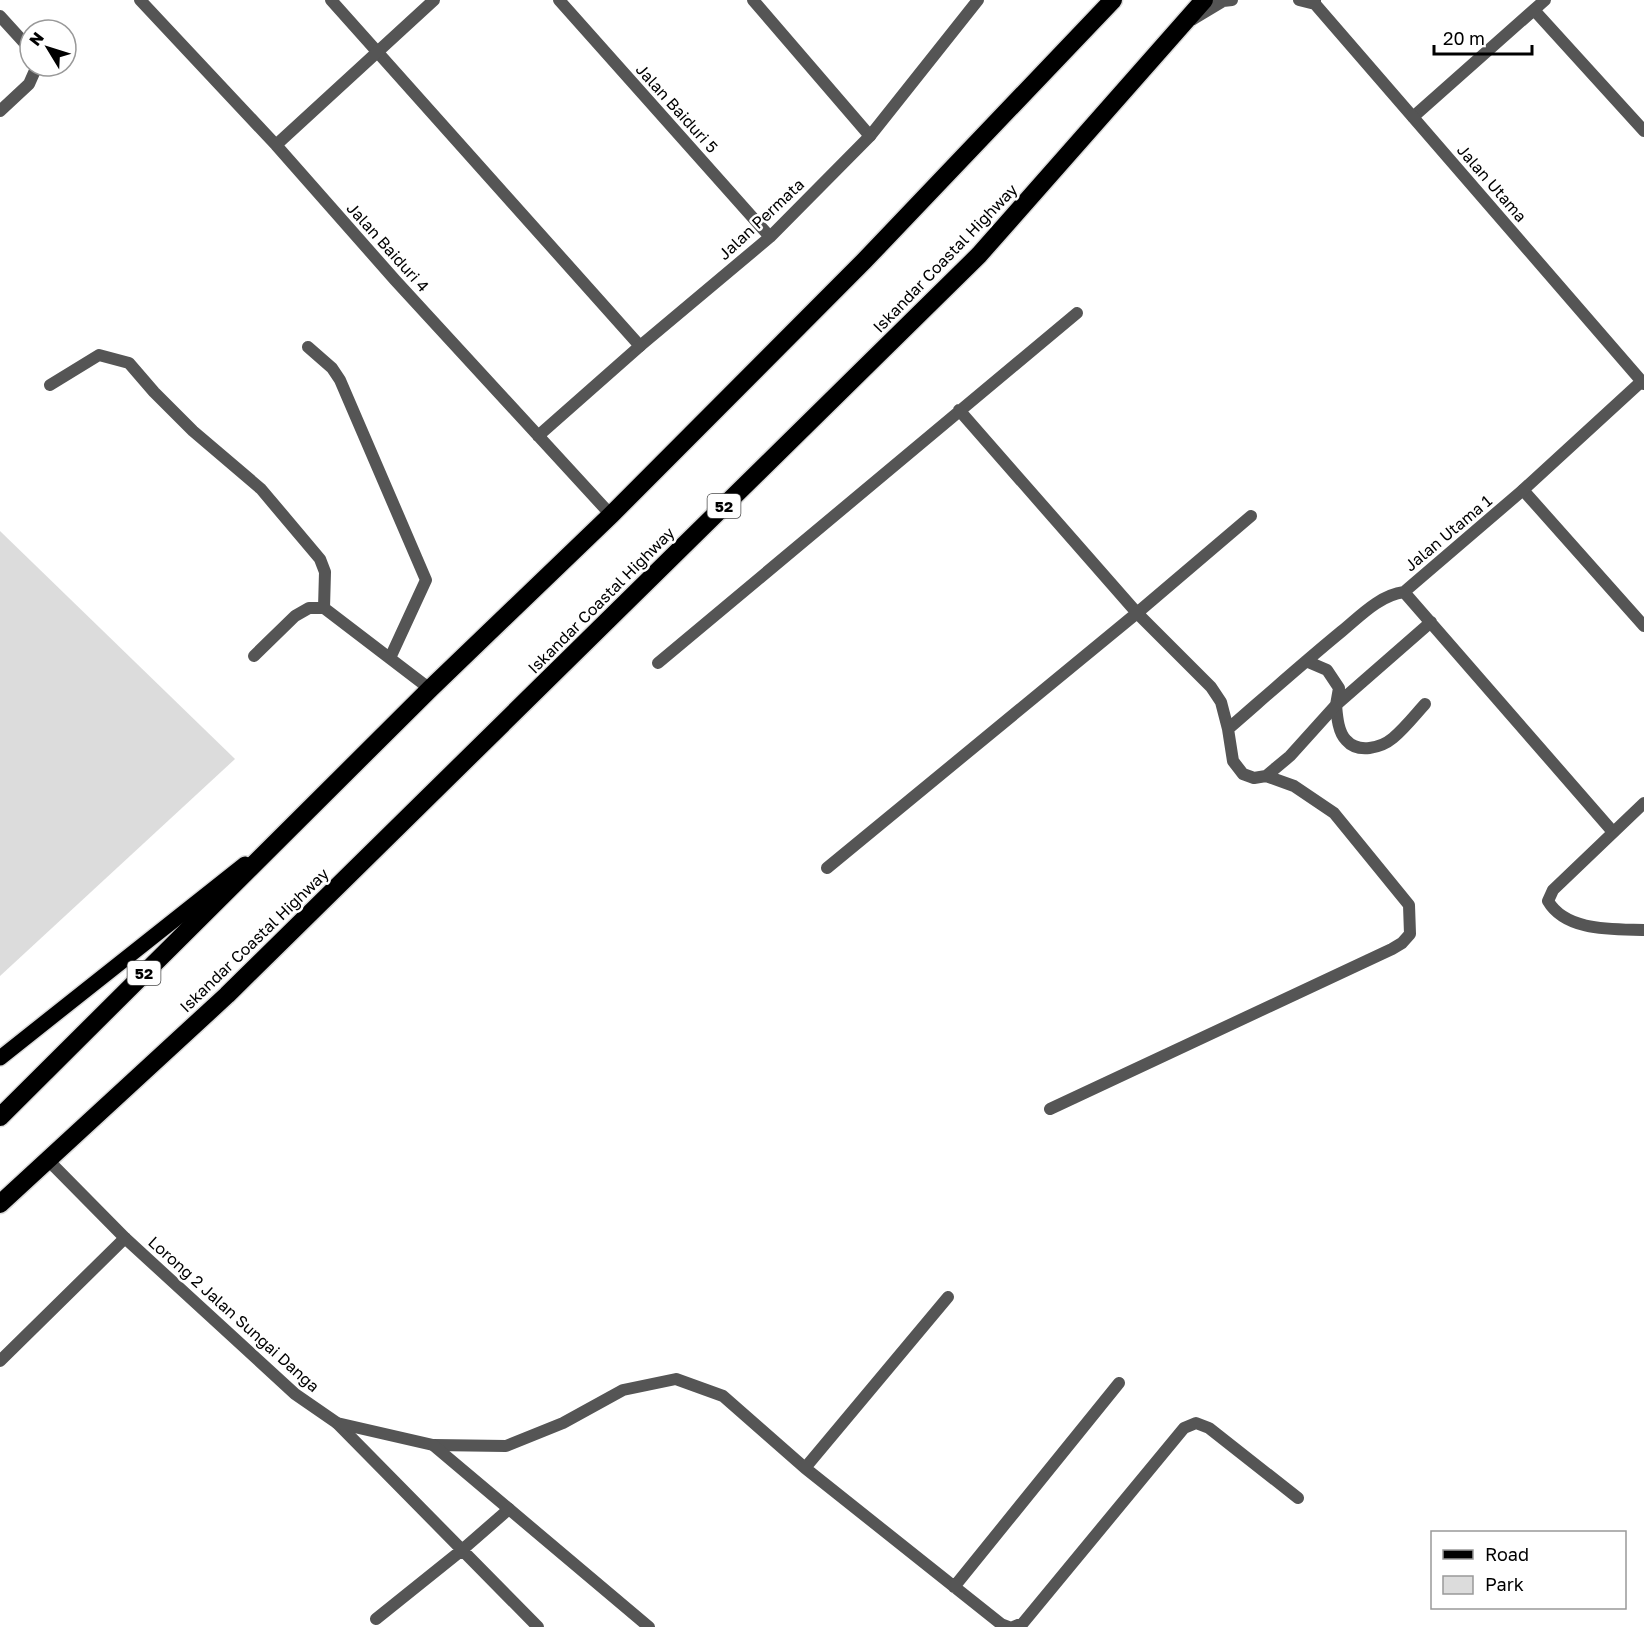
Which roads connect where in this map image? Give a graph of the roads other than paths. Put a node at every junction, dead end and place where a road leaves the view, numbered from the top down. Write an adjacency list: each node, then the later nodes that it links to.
1 (140, 0): 23 (street, Jalan Baiduri 4)
2 (331, 0): 17 (street)
3 (434, 0): 17 (street)
4 (559, 0): 24 (street, Jalan Baiduri 5)
5 (753, 0): 22 (street)
6 (1113, 0): 33 (highway, 52)
7 (1204, 0): 15 (highway, Iskandar Coastal Highway / 52)
8 (1232, 0): 15 (street)
9 (1299, 0): 11 (street, Jalan Utama)
10 (1545, 0): 13 (street)
11 (1317, 1): 20 (street, Jalan Utama)
12 (975, 2): 22 (street, Jalan Permata)
13 (1534, 10): 20 (street); 21 (street)
14 (0, 16): 16 (street)
15 (1183, 26): 57 (highway, Iskandar Coastal Highway / 52)
16 (18, 36)
17 (378, 52): 23 (street); 26 (street)
18 (32, 78): 19 (street)
19 (0, 111)
20 (1413, 117): 28 (street, Jalan Utama)
21 (1644, 132)
22 (870, 136): 24 (street, Jalan Permata)
23 (276, 145): 31 (street, Jalan Baiduri 4)
24 (770, 237): 26 (street, Jalan Permata)
25 (1077, 313): 30 (street)
26 (640, 346): 31 (street, Jalan Permata)
27 (308, 347): 41 (street)
28 (1643, 382): 32 (street, Jalan Utama 1)
29 (50, 385): 36 (street)
30 (959, 410): 37 (street); 43 (street)
31 (538, 436): 33 (street, Jalan Baiduri 4)
32 (1523, 490): 35 (street, Jalan Utama 1); 39 (street)
33 (611, 515): 44 (highway, 52)
34 (1251, 516): 37 (street)
35 (1404, 592): 38 (street, Jalan Utama 1); 42 (street)
36 (324, 608): 40 (street); 41 (street)
37 (1137, 613): 47 (street); 52 (street)
38 (1431, 622): 46 (street); 51 (street, Jalan Utama 1)
39 (1644, 626)
40 (254, 656)
41 (390, 658): 44 (street)
42 (1306, 661): 46 (street); 47 (street)
43 (658, 663)
44 (430, 689): 50 (highway, 52)
45 (1425, 704): 46 (street)
46 (1336, 705): 48 (street)
47 (1228, 729): 48 (street)
48 (1266, 776): 55 (street)
49 (1644, 803): 51 (street)
50 (288, 829): 54 (main road); 56 (highway, 52)
51 (1613, 832): 53 (street)
52 (827, 868)
53 (1644, 930)
54 (0, 1058)
55 (1050, 1108)
56 (0, 1117)
57 (47, 1159): 58 (highway, Iskandar Coastal Highway / 52); 59 (street, Lorong 2 Jalan Sungai Danga)
58 (0, 1204)
59 (125, 1238): 61 (street); 63 (street, Lorong 2 Jalan Sungai Danga)
60 (948, 1297): 65 (street)
61 (0, 1361)
62 (1119, 1383): 69 (street)
63 (337, 1423): 64 (street, Lorong 2 Jalan Sungai Danga); 68 (street)
64 (433, 1445): 65 (street); 67 (street, Lorong 2 Jalan Sungai Danga)
65 (805, 1468): 69 (street)
66 (1298, 1498): 73 (street)
67 (509, 1509): 68 (street); 72 (street, Lorong 2 Jalan Sungai Danga)
68 (462, 1551): 70 (street); 71 (street)
69 (954, 1587): 73 (street)
70 (376, 1619)
71 (538, 1627)
72 (649, 1627)
73 (1011, 1627)

